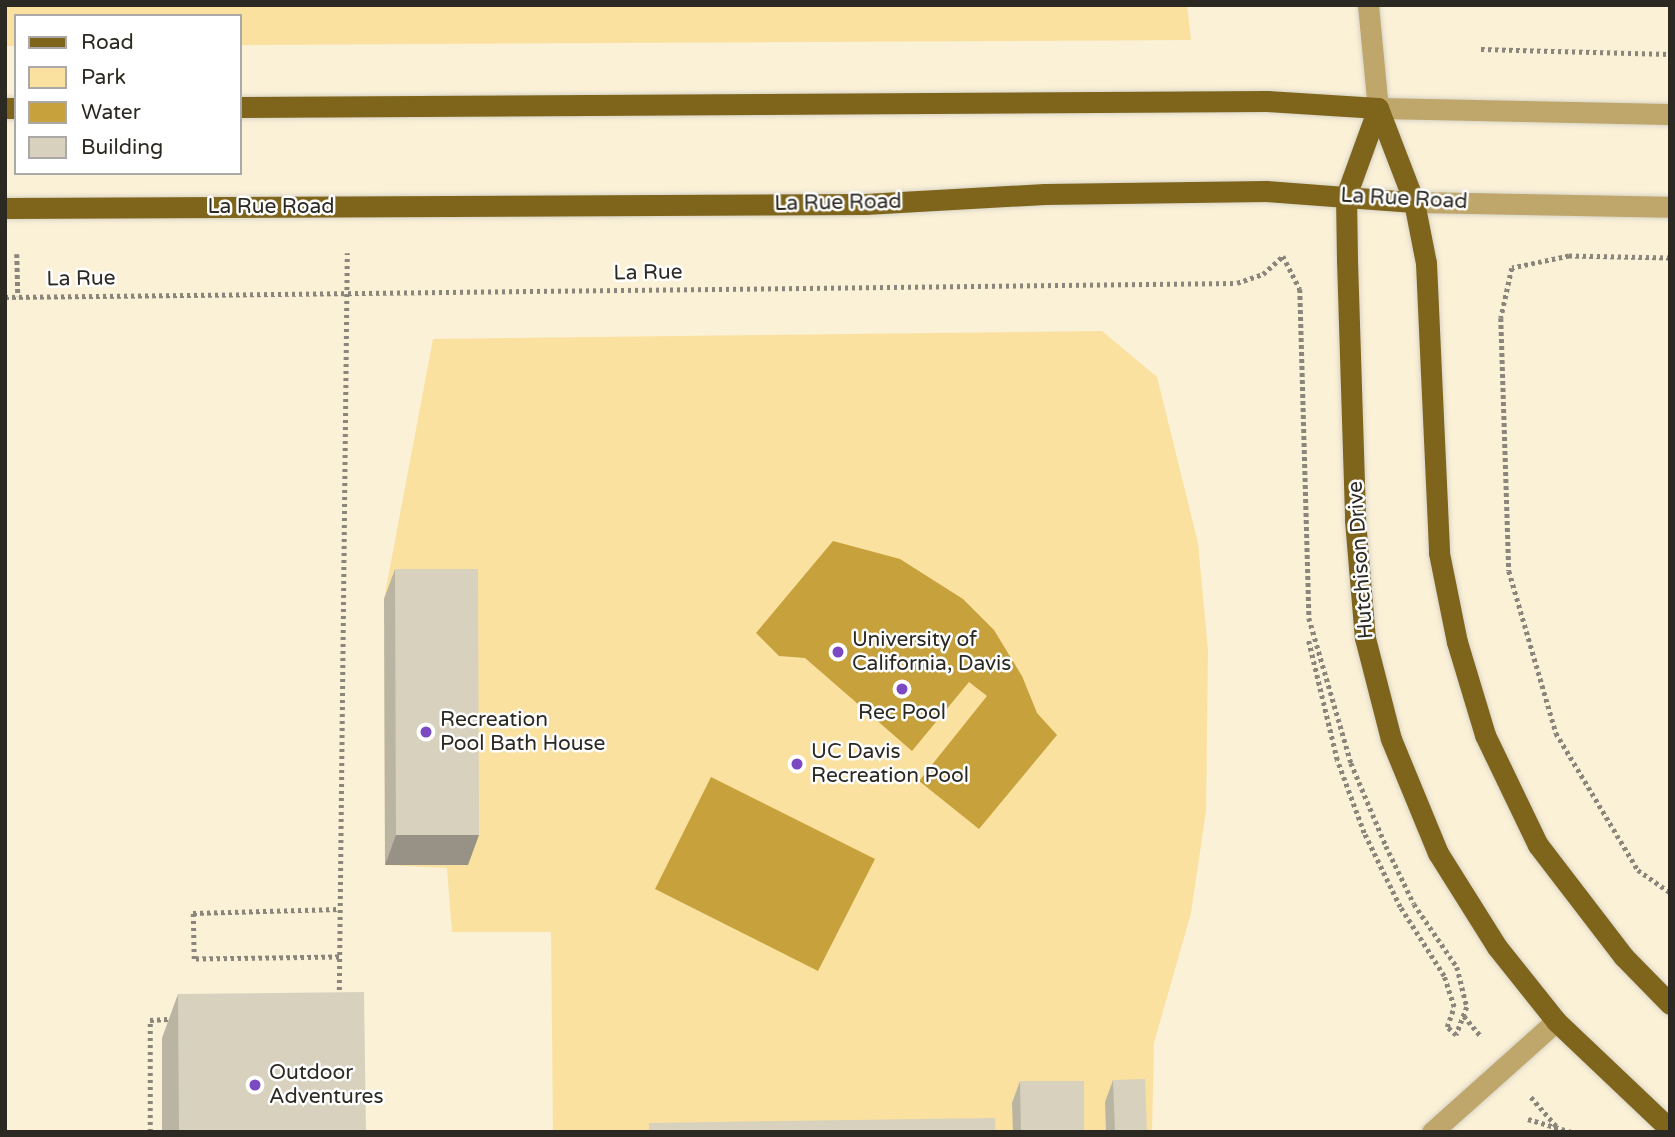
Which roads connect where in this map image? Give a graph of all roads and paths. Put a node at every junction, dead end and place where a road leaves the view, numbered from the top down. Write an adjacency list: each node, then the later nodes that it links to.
1 (1368, 5): 5 (street, Hutchison Drive)
2 (1481, 49): 3 (path)
3 (1670, 54)
4 (242, 107): 5 (main road)
5 (1378, 108): 6 (street); 7 (main road, Hutchison Drive); 8 (main road, Hutchison Drive)
6 (1670, 114)
7 (1346, 196): 8 (main road, La Rue Road); 10 (main road, La Rue Road); 25 (main road, Hutchison Drive)
8 (1414, 202): 9 (street, La Rue Road); 22 (main road, Hutchison Drive)
9 (1670, 207)
10 (5, 208)
11 (347, 253): 14 (path)
12 (17, 254): 15 (path)
13 (1670, 258): 19 (path)
14 (349, 292): 15 (path, La Rue); 17 (path, La Rue); 20 (path)
15 (18, 296): 16 (path, La Rue)
16 (5, 297)
17 (1309, 618)
18 (1308, 639): 26 (path)
19 (1670, 892)
20 (340, 909): 21 (path); 21 (path)
21 (339, 957): 23 (path)
22 (1670, 1004)
23 (338, 1005)
24 (177, 1019): 29 (path)
25 (1556, 1020): 28 (main road, Hutchison Drive); 30 (street)
26 (1456, 1035)
27 (1528, 1119): 31 (path)
28 (1670, 1129)
29 (150, 1132)
30 (1432, 1132)
31 (1572, 1132)

